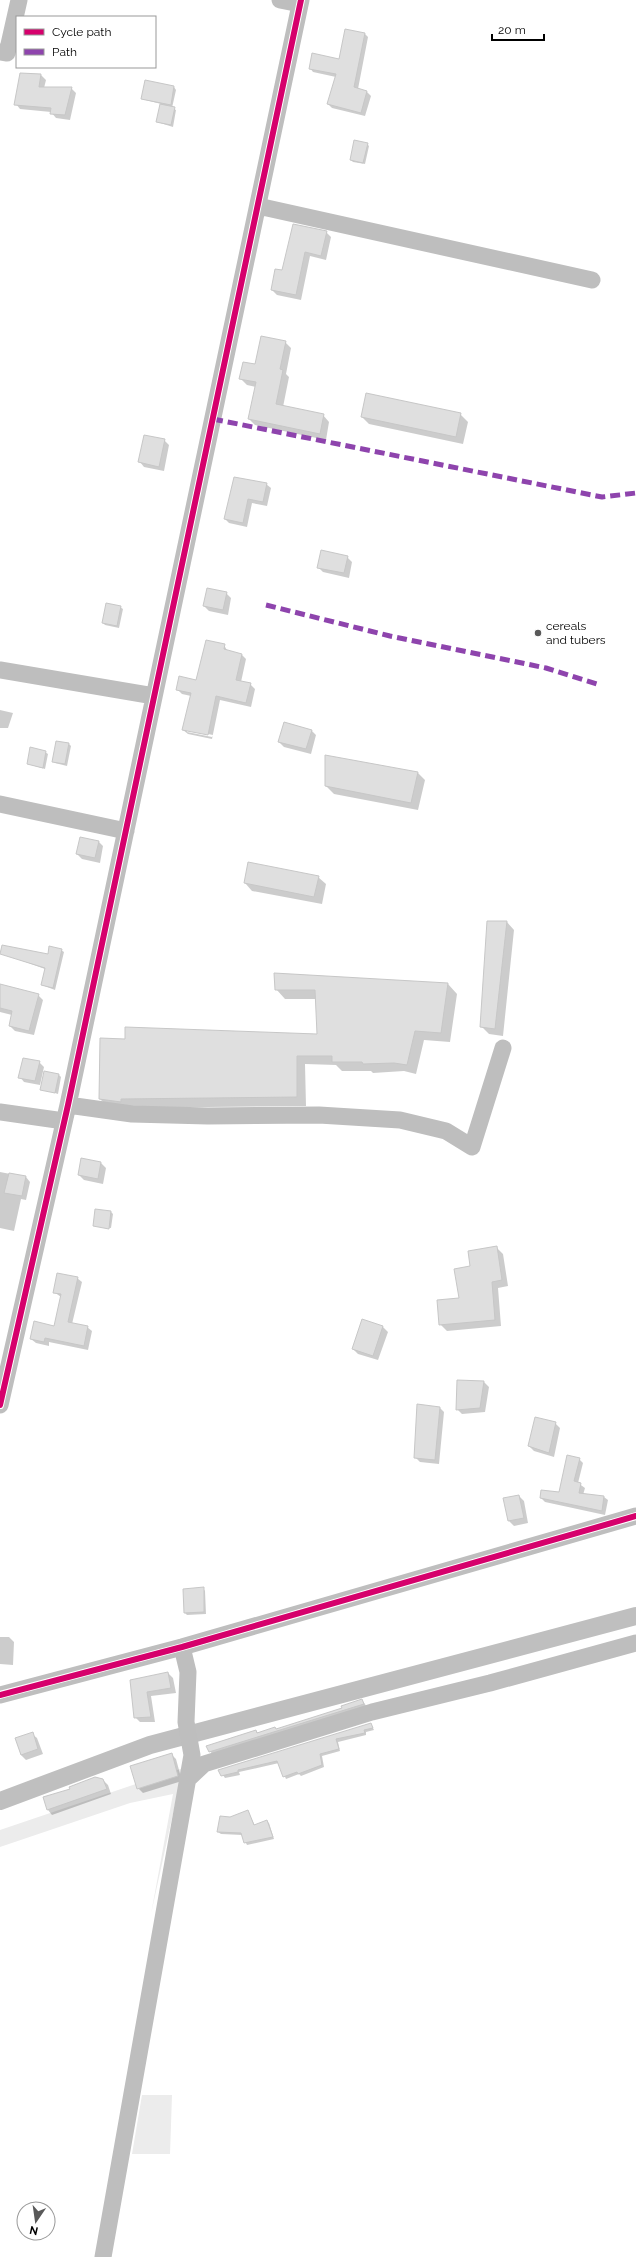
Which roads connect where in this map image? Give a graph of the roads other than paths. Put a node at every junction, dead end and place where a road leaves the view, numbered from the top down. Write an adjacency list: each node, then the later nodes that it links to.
1 (19, 0): 4 (street)
2 (280, 0): 3 (street)
3 (300, 2): 5 (street)
4 (0, 52)
5 (258, 206): 6 (street); 8 (street)
6 (592, 280)
7 (0, 670): 8 (street)
8 (154, 696): 10 (street)
9 (0, 804): 10 (street)
10 (126, 831): 13 (street)
11 (503, 1048): 13 (street)
12 (0, 1112): 13 (street)
13 (66, 1113): 14 (street)
14 (0, 1405)
15 (636, 1516): 17 (street)
16 (636, 1643): 19 (street)
17 (182, 1647): 18 (street); 19 (street)
18 (0, 1695)
19 (187, 1780): 20 (street)
20 (103, 2257)

